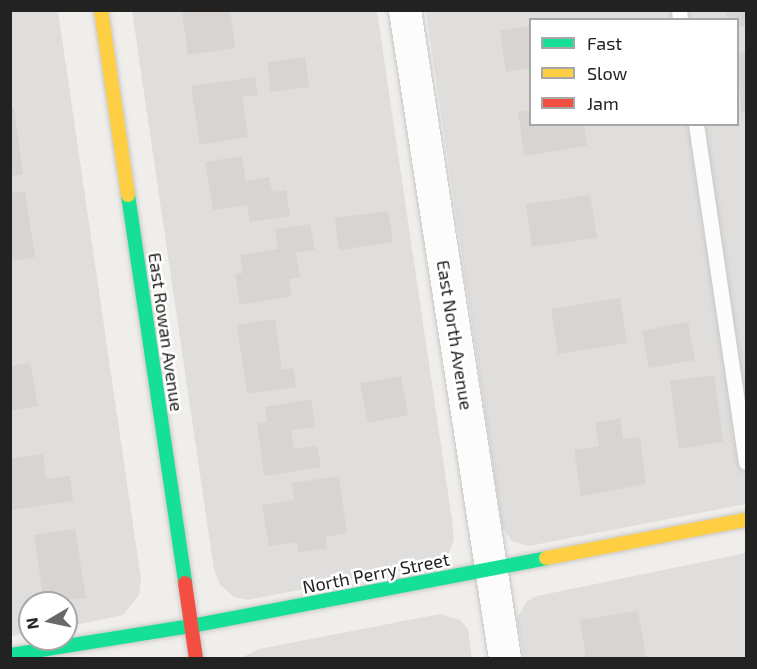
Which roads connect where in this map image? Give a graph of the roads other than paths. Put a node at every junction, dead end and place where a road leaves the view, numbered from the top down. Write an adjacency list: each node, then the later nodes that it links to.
1 (101, 10): 7 (street, East Rowan Avenue)
2 (405, 10): 6 (street, East North Avenue)
3 (696, 126): 4 (lane)
4 (747, 462)
5 (747, 520): 6 (street, North Perry Street)
6 (491, 569): 7 (street, North Perry Street); 10 (street, East North Avenue)
7 (191, 626): 8 (street, North Perry Street); 9 (street, East Rowan Avenue)
8 (10, 655)
9 (196, 658)
10 (505, 658)

